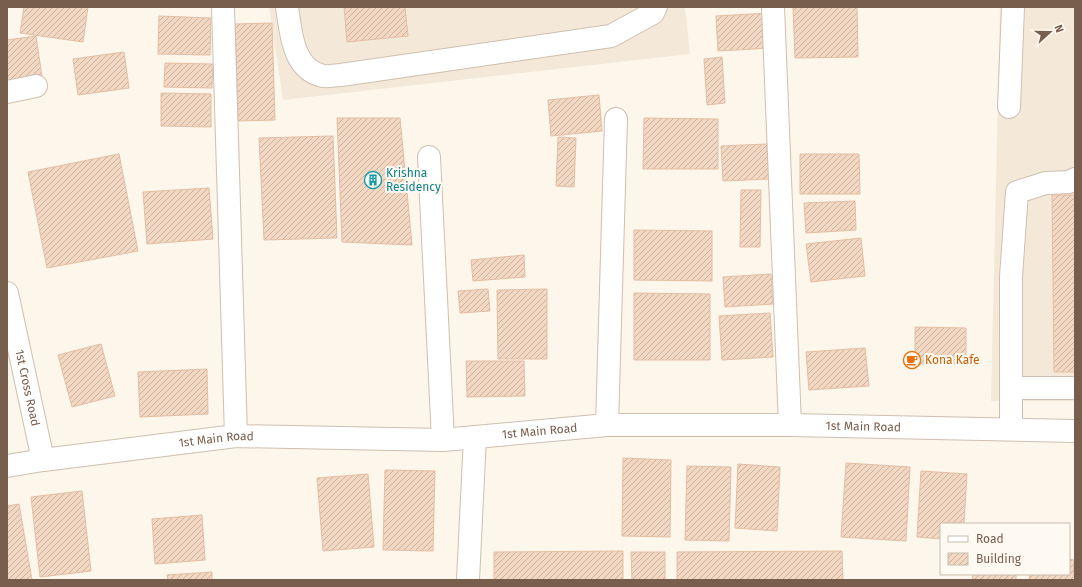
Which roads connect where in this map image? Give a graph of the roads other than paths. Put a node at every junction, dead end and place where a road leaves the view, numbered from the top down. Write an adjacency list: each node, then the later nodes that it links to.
1 (223, 7): 19 (street)
2 (287, 7): 3 (street)
3 (656, 7)
4 (773, 7): 16 (street)
5 (1013, 7): 8 (street)
6 (36, 86): 7 (street)
7 (7, 92)
8 (1009, 107)
9 (616, 119): 15 (street)
10 (429, 157): 21 (street)
11 (1075, 179): 13 (street)
12 (7, 293): 22 (street, 1st Cross Road)
13 (1011, 388): 14 (street); 17 (street)
14 (1075, 388)
15 (607, 425): 16 (street, 1st Main Road); 20 (street, 1st Main Road)
16 (790, 425): 17 (street, 1st Main Road)
17 (1010, 429): 18 (street, 1st Main Road)
18 (1075, 431)
19 (236, 436): 21 (street, 1st Main Road); 22 (street, 1st Main Road)
20 (475, 437): 21 (street, 1st Main Road); 24 (street)
21 (444, 440)
22 (43, 460): 23 (street, 1st Main Road)
23 (7, 466)
24 (468, 580)

